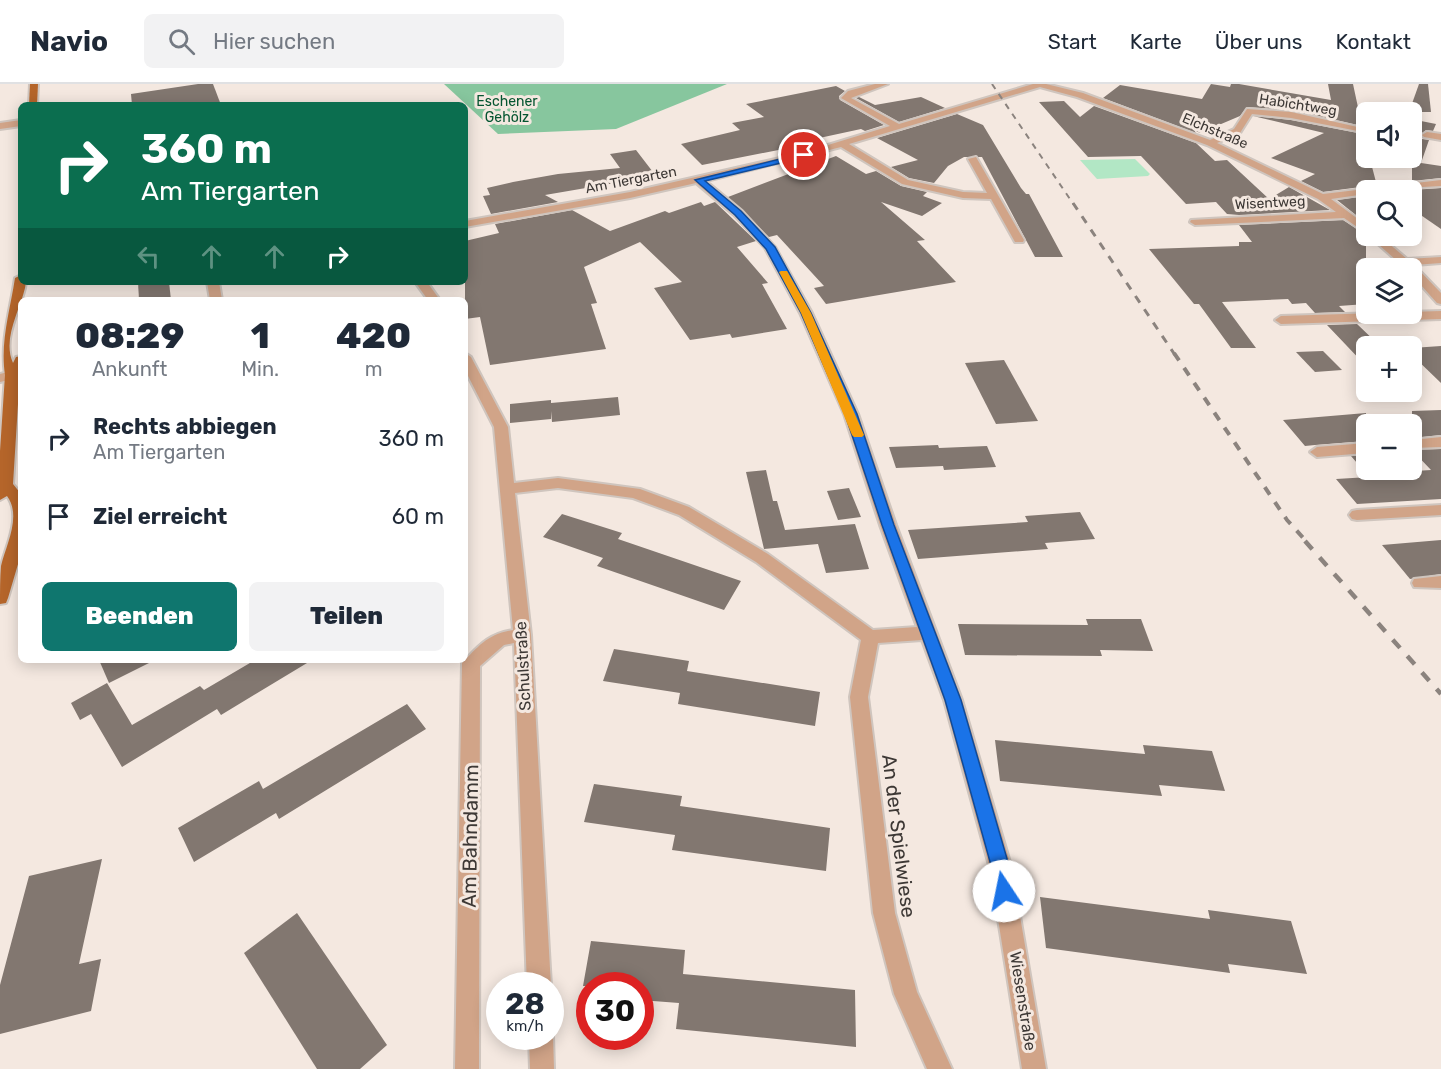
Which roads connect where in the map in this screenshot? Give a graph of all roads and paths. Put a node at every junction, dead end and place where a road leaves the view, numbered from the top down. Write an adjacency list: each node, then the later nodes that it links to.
1 (34, 84): 4 (main road)
2 (884, 84): 8 (street)
3 (1041, 84): 8 (street, Am Tiergarten); 11 (street, Elchstraße)
4 (33, 102)
5 (18, 123): 6 (street)
6 (0, 126)
7 (1356, 127): 11 (street, Habichtweg)
8 (900, 128): 12 (street, Am Tiergarten)
9 (1427, 135): 10 (street)
10 (1441, 137)
11 (1210, 143): 19 (street, Elchstraße)
12 (842, 144): 14 (street, Am Tiergarten); 18 (street)
13 (973, 159): 18 (street)
14 (699, 180): 22 (street, Am Tiergarten); 50 (street, Wiesenstraße)
15 (1441, 183): 16 (street)
16 (1422, 185)
17 (1356, 193): 19 (street)
18 (994, 196): 24 (street)
19 (1322, 197): 20 (street, Elchstraße)
20 (1345, 215): 21 (street, Wisentweg); 23 (street, Elchstraße)
21 (1195, 222)
22 (468, 223)
23 (1356, 223)
24 (1019, 240)
25 (1385, 246): 26 (street)
26 (1399, 258)
27 (1441, 260): 28 (street)
28 (1422, 264)
29 (1422, 280): 30 (street)
30 (1441, 300)
31 (18, 302): 36 (main road)
32 (1441, 315): 33 (street)
33 (1281, 320)
34 (468, 363): 41 (street, Schulstraße)
35 (18, 365): 36 (main road)
36 (6, 383): 42 (main road)
37 (1441, 442): 38 (street)
38 (1422, 443)
39 (1356, 449): 40 (street)
40 (1317, 452)
41 (508, 489): 51 (street, Schulstraße); 52 (street)
42 (3, 490): 43 (main road)
43 (18, 502)
44 (1441, 510): 45 (street)
45 (1357, 515)
46 (18, 541): 49 (main road)
47 (1441, 582): 48 (street)
48 (1420, 583)
49 (0, 587)
50 (928, 633): 52 (street); 58 (street, Wiesenstraße)
51 (522, 635): 53 (street, Schulstraße); 55 (street, Am Bahndamm)
52 (870, 637): 57 (street, An der Spielwiese)
53 (537, 972)
54 (542, 1050): 56 (street)
55 (467, 1069)
56 (543, 1069)
57 (940, 1069)
58 (1034, 1069)

